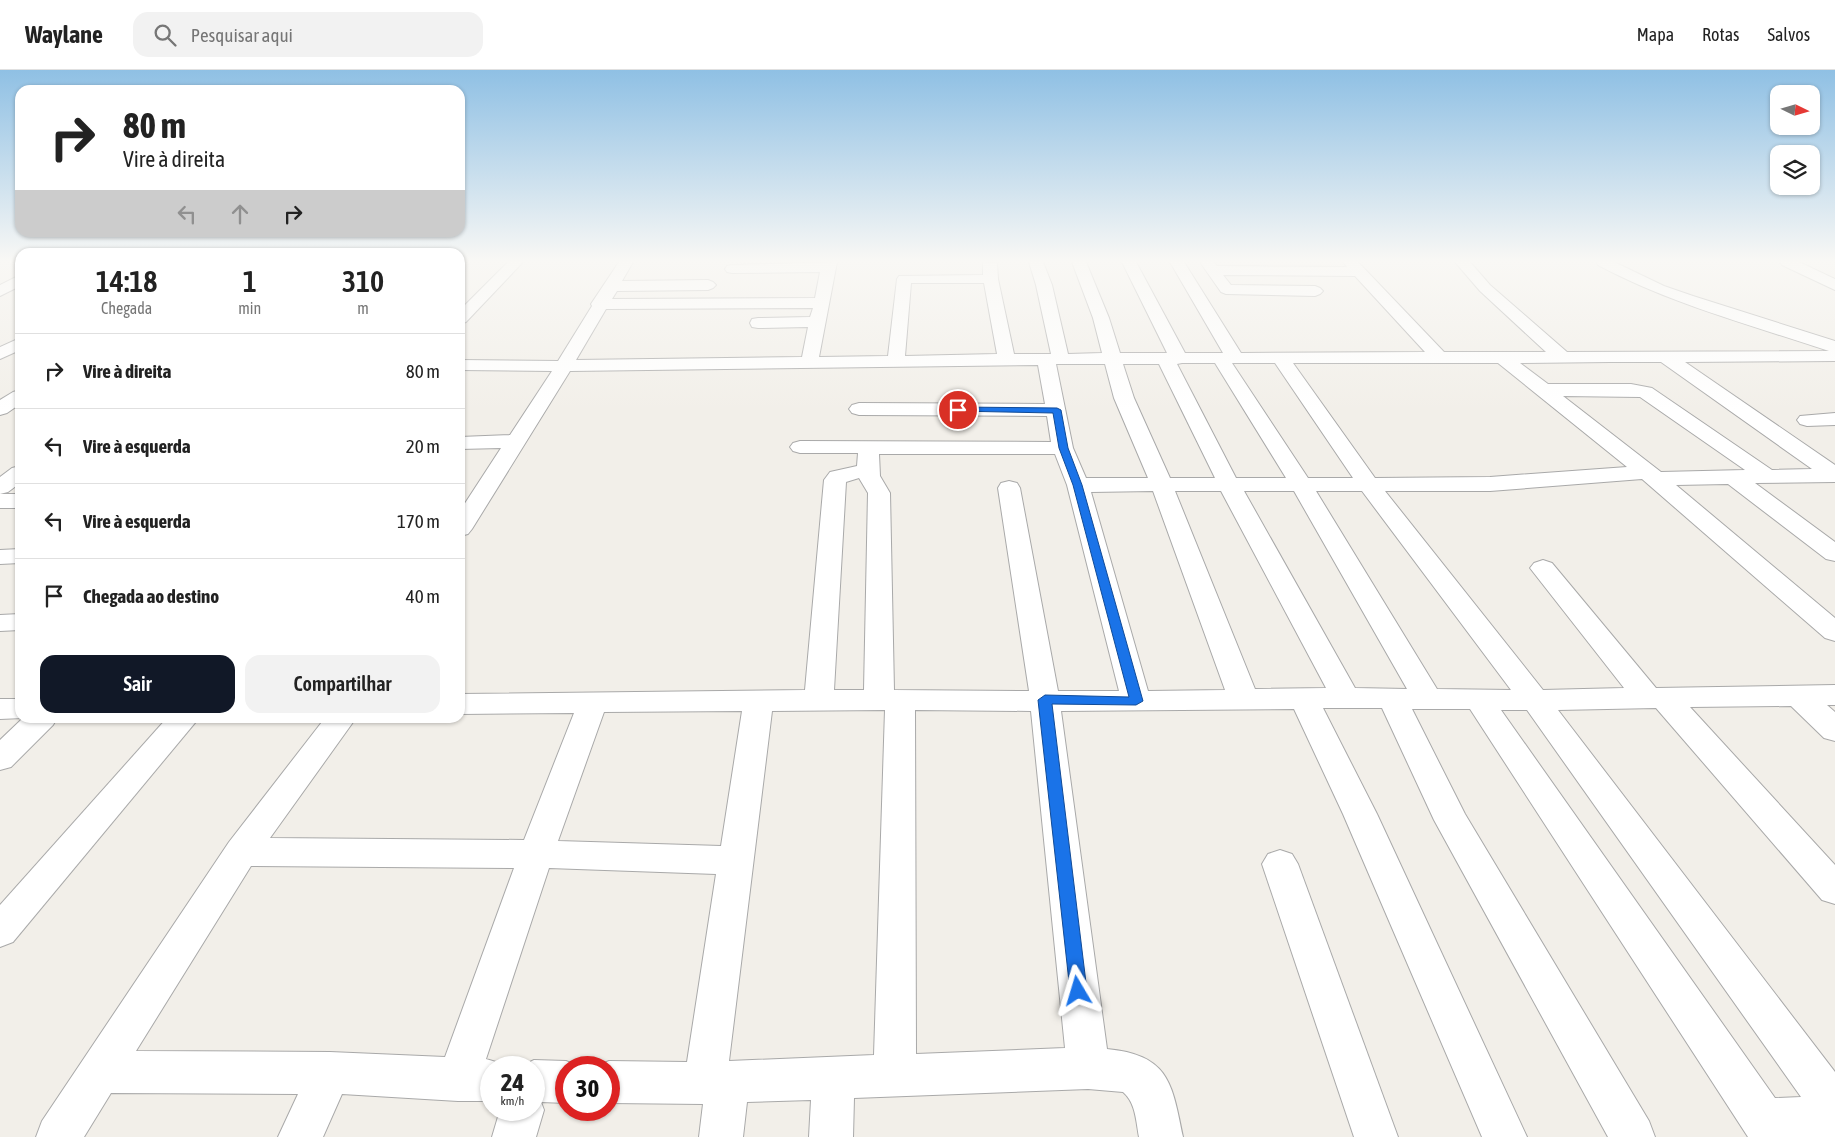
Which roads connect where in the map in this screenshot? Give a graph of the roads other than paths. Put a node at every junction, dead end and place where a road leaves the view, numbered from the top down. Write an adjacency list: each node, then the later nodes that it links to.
1 (599, 312): 30 (street)
2 (821, 312): 12 (street)
3 (901, 312): 27 (street)
4 (998, 312): 26 (street)
5 (1048, 312): 25 (street)
6 (1097, 312): 22 (street)
7 (1154, 312): 23 (street)
8 (1203, 312): 19 (street)
9 (1396, 312): 20 (street)
10 (1511, 312): 16 (street)
11 (1717, 312): 17 (street)
12 (819, 322): 13 (street); 28 (street)
13 (758, 323)
14 (15, 346): 15 (street)
15 (0, 354)
16 (1561, 356): 18 (street); 21 (street)
17 (1831, 356): 21 (street)
18 (1502, 357): 20 (street); 31 (street)
19 (1228, 358): 23 (street); 24 (street); 48 (street)
20 (1440, 358): 24 (street)
21 (1667, 358): 43 (street)
22 (1114, 359): 23 (street); 25 (street); 52 (street)
23 (1173, 359): 50 (street)
24 (1281, 359): 51 (street)
25 (1054, 360): 26 (street); 35 (street)
26 (1006, 361): 27 (street)
27 (896, 362): 28 (street)
28 (809, 364): 30 (street)
29 (465, 365): 30 (street)
30 (564, 366): 38 (street)
31 (1542, 390): 45 (street); 46 (street)
32 (15, 400): 34 (street)
33 (859, 409): 35 (street)
34 (0, 410)
35 (1057, 410): 41 (street)
36 (1807, 420): 37 (street)
37 (1835, 420)
38 (516, 442): 39 (street); 55 (street)
39 (465, 443)
40 (800, 447): 42 (street)
41 (1063, 448): 42 (street); 49 (street)
42 (868, 458): 73 (street); 74 (street)
43 (1835, 475): 46 (street)
44 (15, 476): 53 (street)
45 (1651, 476): 47 (street); 51 (street); 66 (street)
46 (1767, 476): 47 (street)
47 (1733, 477): 60 (street)
48 (1301, 484): 50 (street); 51 (street); 77 (street)
49 (1078, 485): 52 (street); 81 (street)
50 (1229, 485): 52 (street); 71 (street)
51 (1369, 485): 79 (street)
52 (1162, 486): 76 (street)
53 (0, 487)
54 (1010, 488): 75 (street)
55 (483, 492): 56 (street); 59 (street)
56 (465, 493)
57 (0, 501): 58 (street)
58 (15, 501)
59 (465, 521)
60 (1835, 554)
61 (0, 556): 62 (street)
62 (15, 556)
63 (1543, 568): 69 (street)
64 (15, 622): 65 (street)
65 (0, 623)
66 (1835, 632)
67 (1798, 695): 68 (street); 69 (street); 89 (street)
68 (1835, 695)
69 (1656, 697): 79 (street); 95 (street)
70 (1304, 698): 71 (street); 76 (street); 116 (street)
71 (1346, 698): 72 (street)
72 (1392, 698): 77 (street); 117 (street)
73 (819, 700): 74 (street); 80 (street)
74 (889, 700): 75 (street); 100 (street)
75 (1045, 700): 81 (street); 97 (street)
76 (1244, 700): 81 (street)
77 (1428, 700): 78 (street)
78 (1479, 700): 79 (street); 108 (street)
79 (1535, 700): 105 (street)
80 (758, 701): 82 (street); 93 (street)
81 (1136, 701)
82 (593, 702): 83 (street); 92 (street)
83 (465, 704)
84 (0, 709): 85 (street)
85 (15, 709)
86 (37, 723): 90 (street)
87 (180, 723): 96 (street)
88 (337, 723): 91 (street)
89 (1835, 730)
90 (0, 759)
91 (241, 852): 92 (street); 98 (street)
92 (536, 854): 93 (street); 102 (street)
93 (737, 861): 104 (street)
94 (1280, 864): 115 (street)
95 (1835, 889)
96 (0, 932)
97 (1088, 1068): 100 (street); 114 (street)
98 (98, 1072): 99 (street); 109 (street)
99 (330, 1073): 102 (street); 110 (street)
100 (894, 1076): 101 (street)
101 (833, 1078): 104 (street); 113 (street)
102 (475, 1080)
103 (620, 1082): 104 (street)
104 (716, 1083): 112 (street)
105 (1835, 1108)
106 (1835, 1118): 108 (street)
107 (519, 1121): 111 (street)
108 (1769, 1129)
109 (58, 1137)
110 (300, 1137)
111 (514, 1137)
112 (721, 1137)
113 (831, 1137)
114 (1161, 1137)
115 (1376, 1137)
116 (1506, 1137)
117 (1633, 1137)

